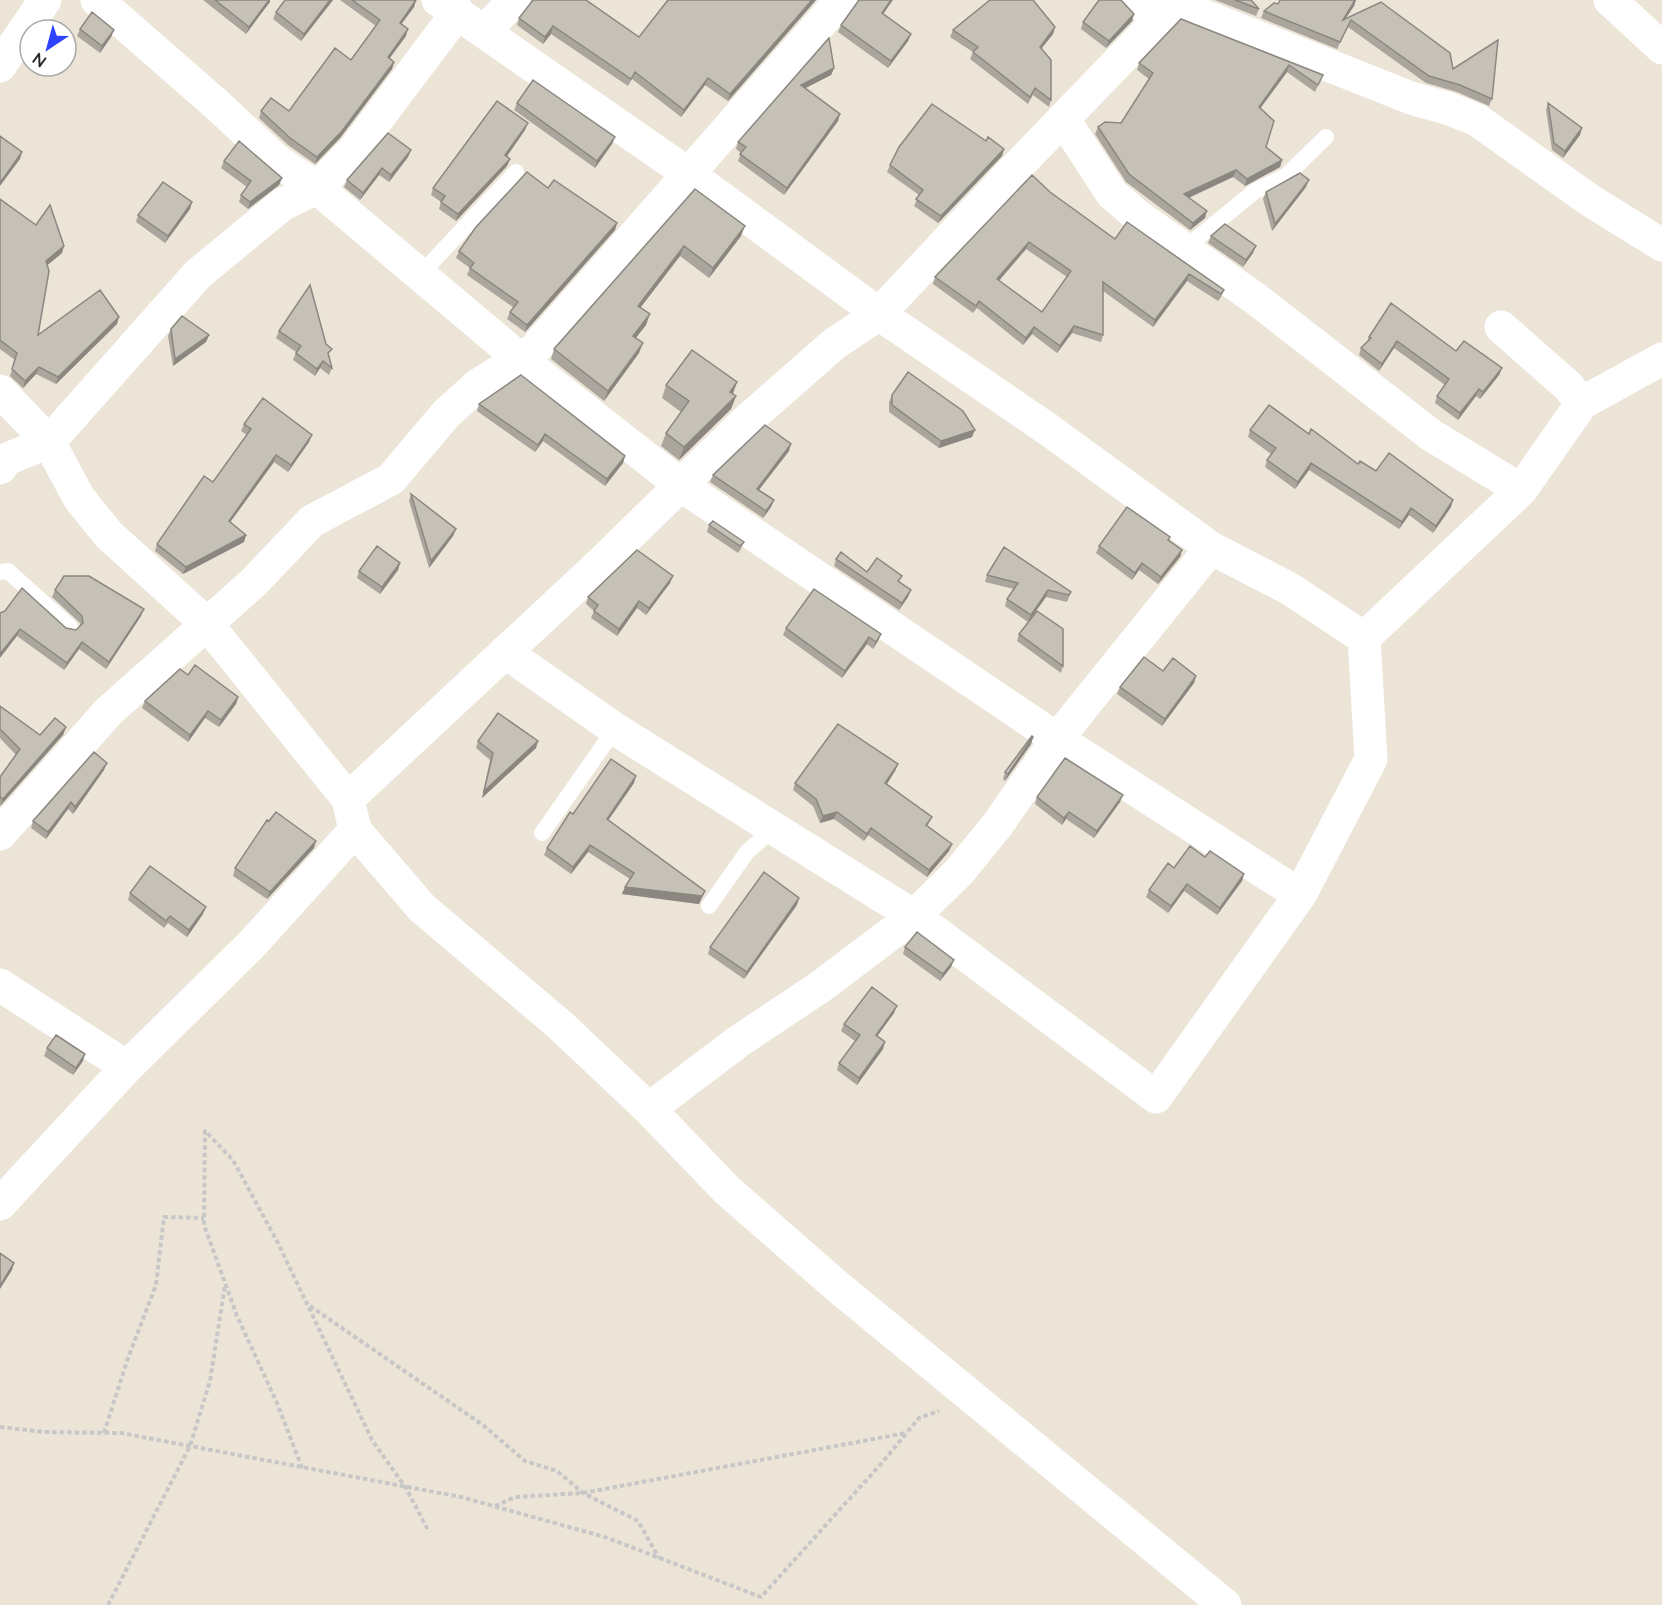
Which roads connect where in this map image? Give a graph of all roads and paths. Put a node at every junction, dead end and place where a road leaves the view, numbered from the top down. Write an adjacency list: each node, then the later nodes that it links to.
1 (45, 0): 10 (street)
2 (97, 0): 15 (street)
3 (514, 0): 8 (street)
4 (841, 0): 14 (street)
5 (1610, 0): 9 (street)
6 (448, 6): 8 (street); 15 (street)
7 (1162, 6): 11 (street); 16 (street)
8 (484, 32): 14 (street)
9 (1662, 48)
10 (0, 66)
11 (1064, 120): 17 (street); 19 (street)
12 (1326, 137): 17 (lane)
13 (516, 172): 18 (lane)
14 (690, 175): 19 (street); 22 (street)
15 (317, 188): 18 (street); 25 (street)
16 (1662, 245)
17 (1185, 249): 28 (street)
18 (420, 275): 22 (street)
19 (879, 314): 27 (street); 29 (street)
20 (1501, 327): 24 (street)
21 (1657, 356): 24 (street)
22 (520, 359): 27 (street); 31 (street)
23 (0, 391): 25 (street)
24 (1582, 403): 28 (street)
25 (49, 442): 26 (street); 31 (street)
26 (0, 468)
27 (682, 486): 34 (street); 36 (street)
28 (1521, 490): 33 (street)
29 (1211, 548): 33 (street); 36 (street)
30 (0, 572): 32 (lane)
31 (207, 624): 37 (street); 41 (street)
32 (70, 627)
33 (1364, 638): 42 (street)
34 (505, 652): 35 (street); 37 (street)
35 (615, 729): 38 (street); 40 (lane)
36 (1057, 739): 42 (street); 44 (street)
37 (348, 799): 39 (street)
38 (772, 829): 43 (lane); 44 (street)
39 (355, 830): 46 (street); 47 (street)
40 (542, 832)
41 (0, 834)
42 (1300, 895): 44 (street)
43 (709, 906)
44 (914, 916): 47 (street)
45 (0, 985): 46 (street)
46 (127, 1066): 48 (street)
47 (649, 1109): 52 (street)
48 (0, 1204)
49 (204, 1218): 50 (path); 51 (path); 54 (path)
50 (225, 1284): 56 (path); 57 (path)
51 (308, 1305): 58 (path); 59 (path)
52 (970, 1396): 55 (path); 64 (street)
53 (0, 1427): 54 (path)
54 (104, 1433): 56 (path)
55 (906, 1433): 59 (path); 62 (path)
56 (190, 1446): 57 (path); 63 (path)
57 (302, 1468): 58 (path)
58 (406, 1488): 60 (path); 61 (path)
59 (583, 1493): 60 (path); 62 (path)
60 (494, 1507): 62 (path)
61 (429, 1532)
62 (659, 1558)
63 (108, 1605)
64 (1226, 1605)

